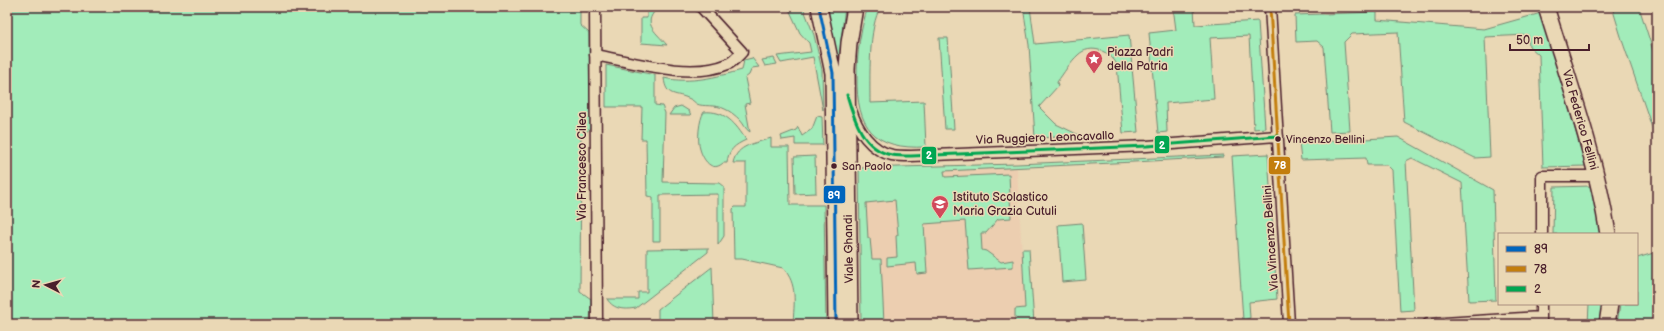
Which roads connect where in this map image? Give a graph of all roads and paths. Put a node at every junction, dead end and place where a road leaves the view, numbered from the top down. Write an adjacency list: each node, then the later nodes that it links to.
1 (595, 7): 7 (street, Via Francesco Cilea)
2 (701, 7): 7 (street)
3 (819, 7): 17 (main road, Viale Ghandi)
4 (855, 7): 8 (main road, Viale Ghandi)
5 (1270, 7): 9 (street, Via Vincenzo Bellini)
6 (1546, 7): 10 (main road, Via Federico Fellini)
7 (595, 55): 16 (street, Via Francesco Cilea)
8 (847, 95): 9 (street, Via Ruggiero Leoncavallo); 18 (main road, Viale Ghandi)
9 (1278, 136): 19 (street, Via Vincenzo Bellini)
10 (1596, 176): 11 (street); 12 (main road, Via Federico Fellini)
11 (1542, 233)
12 (1608, 233)
13 (1541, 305): 15 (street)
14 (1610, 305): 21 (main road)
15 (1541, 320): 20 (street)
16 (597, 324)
17 (836, 324)
18 (850, 324)
19 (1289, 324)
20 (1428, 324)
21 (1607, 324)

